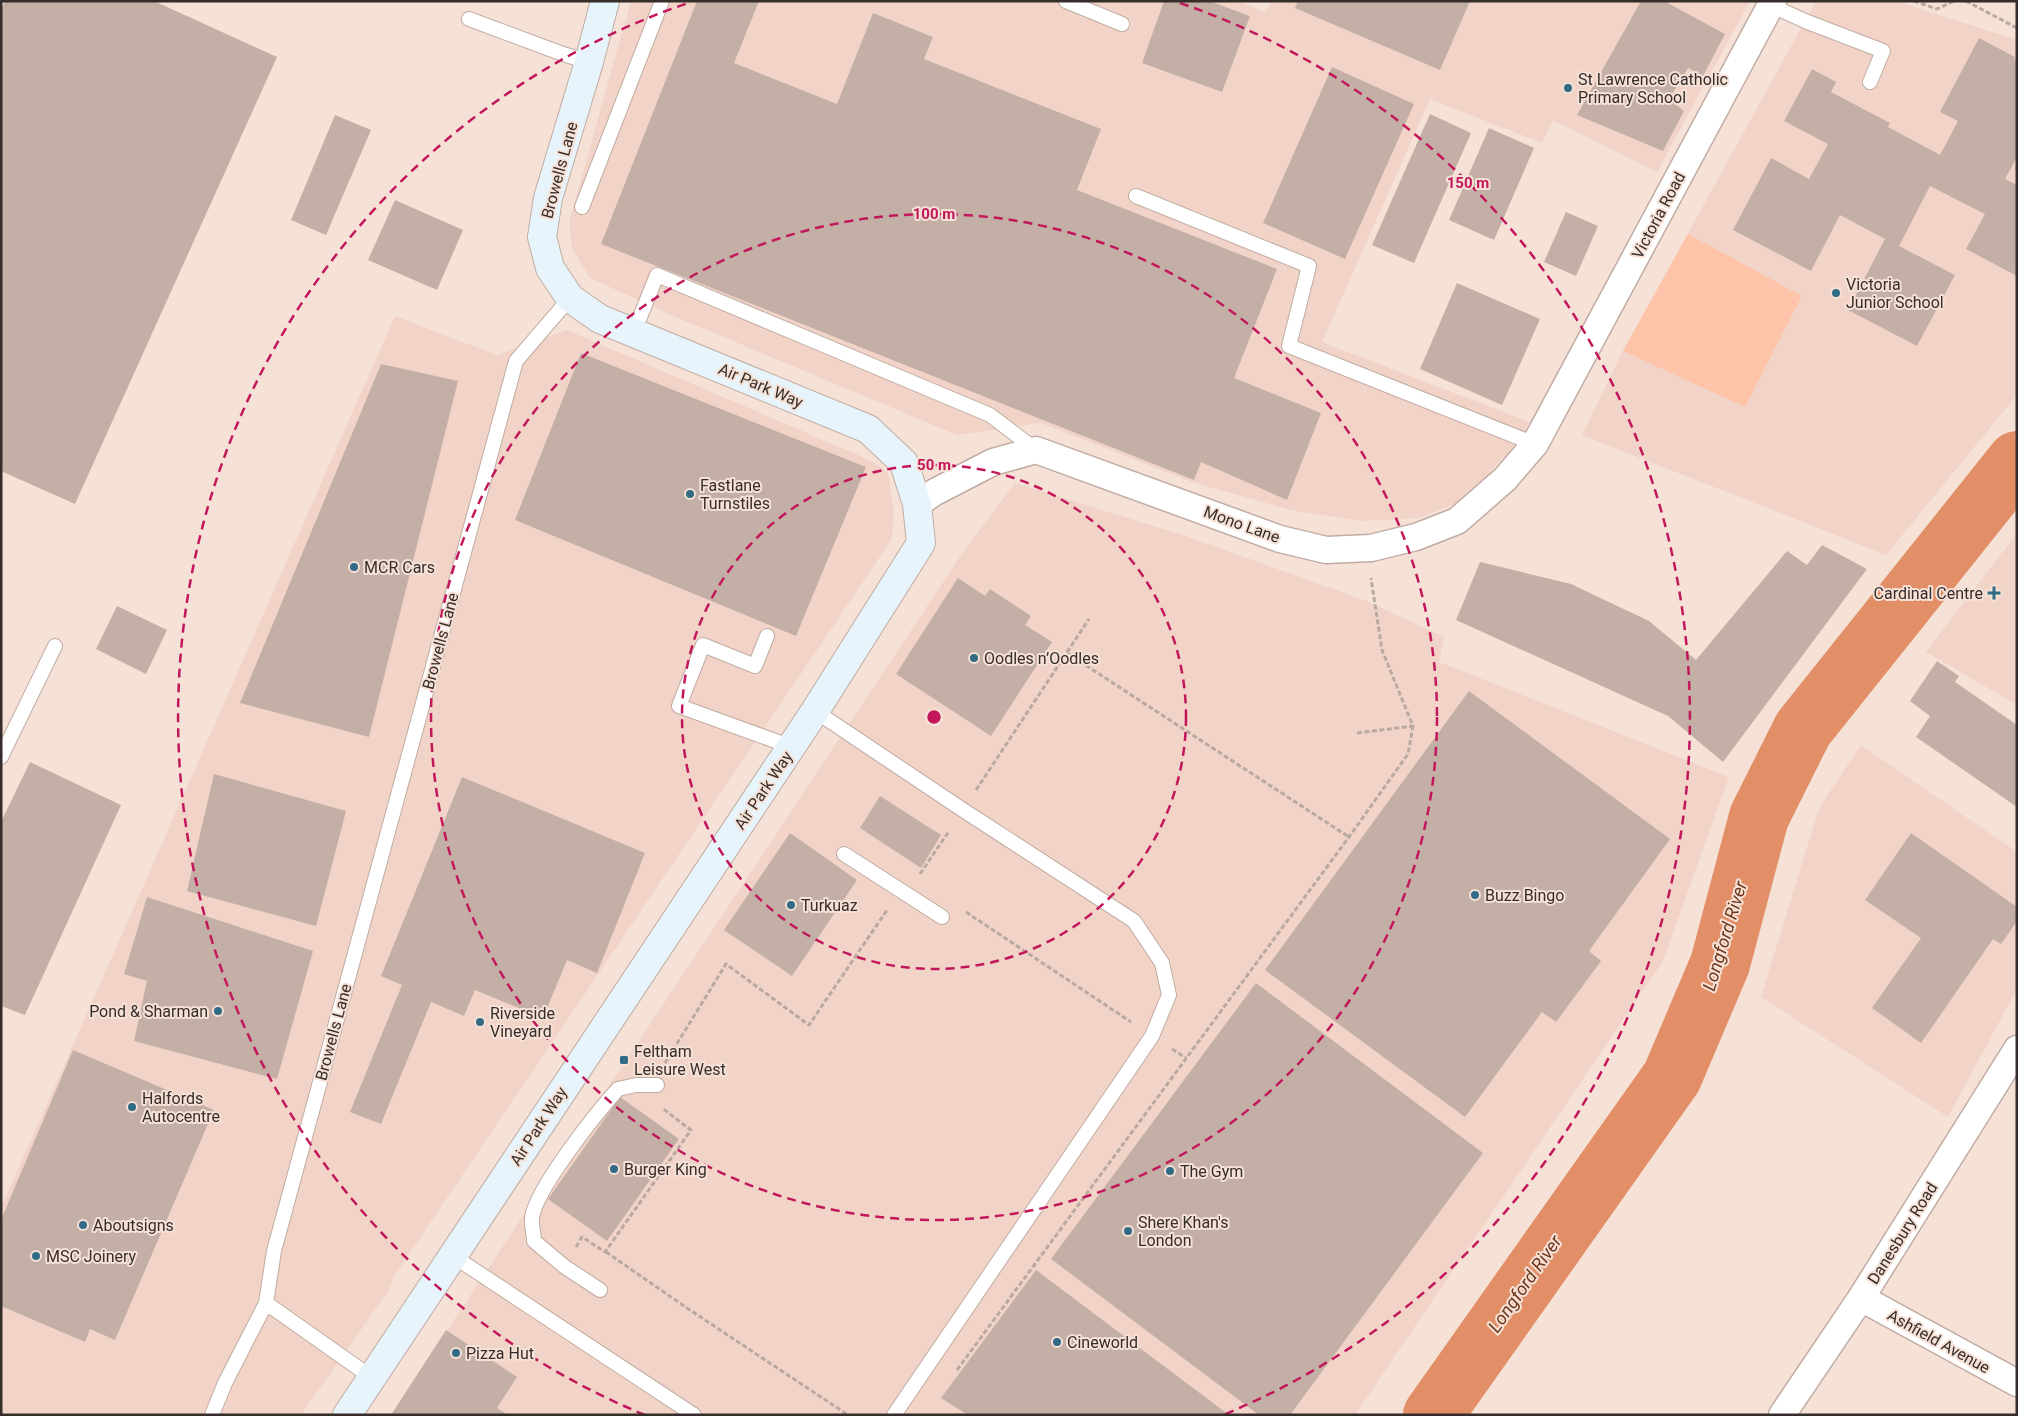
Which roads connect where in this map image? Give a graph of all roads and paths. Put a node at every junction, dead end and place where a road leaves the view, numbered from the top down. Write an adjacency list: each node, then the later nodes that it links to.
1 (605, 1): 11 (street, Browells Lane)
2 (662, 1): 14 (lane)
3 (1066, 1): 9 (lane)
4 (1914, 1): 5 (path)
5 (1954, 1)
6 (1966, 1): 10 (path)
7 (1771, 3): 12 (lane); 17 (street, Victoria Road)
8 (470, 19): 11 (lane)
9 (1122, 24)
10 (2017, 28)
11 (589, 62): 15 (street, Browells Lane)
12 (1870, 82)
13 (1136, 196): 17 (lane)
14 (582, 207)
15 (570, 298): 16 (street, Air Park Way); 46 (lane, Browells Lane)
16 (634, 332): 18 (lane); 19 (street, Air Park Way)
17 (1539, 436): 18 (street, Mono Lane)
18 (1036, 450): 19 (street)
19 (918, 504): 25 (street, Air Park Way)
20 (1370, 573): 26 (path)
21 (1089, 619): 24 (path)
22 (767, 636): 28 (lane)
23 (54, 646): 29 (lane)
24 (1067, 652): 30 (path); 32 (path)
25 (816, 712): 28 (street, Air Park Way); 37 (lane)
26 (1413, 726): 27 (path); 32 (path)
27 (1357, 733)
28 (792, 747): 42 (street, Air Park Way)
29 (1, 757)
30 (972, 797)
31 (949, 831): 34 (path)
32 (1349, 837): 39 (path)
33 (844, 854): 34 (lane)
34 (903, 892): 36 (lane); 40 (path)
35 (959, 908): 37 (path)
36 (942, 917)
37 (1152, 1036): 39 (path); 54 (lane)
38 (2017, 1049): 45 (street, Danesbury Road)
39 (1186, 1058): 47 (path)
40 (654, 1085): 41 (path); 43 (lane)
41 (606, 1252): 43 (path); 53 (path)
42 (453, 1256): 48 (street, Air Park Way); 52 (lane)
43 (564, 1267): 44 (lane)
44 (600, 1290)
45 (1861, 1298): 49 (street, Ashfield Avenue); 55 (street, Danesbury Road)
46 (266, 1303): 48 (lane); 50 (lane, Browells Lane)
47 (953, 1375)
48 (371, 1377): 51 (street, Air Park Way)
49 (2017, 1383)
50 (212, 1415)
51 (347, 1415)
52 (694, 1415)
53 (848, 1415)
54 (894, 1415)
55 (1782, 1415)

